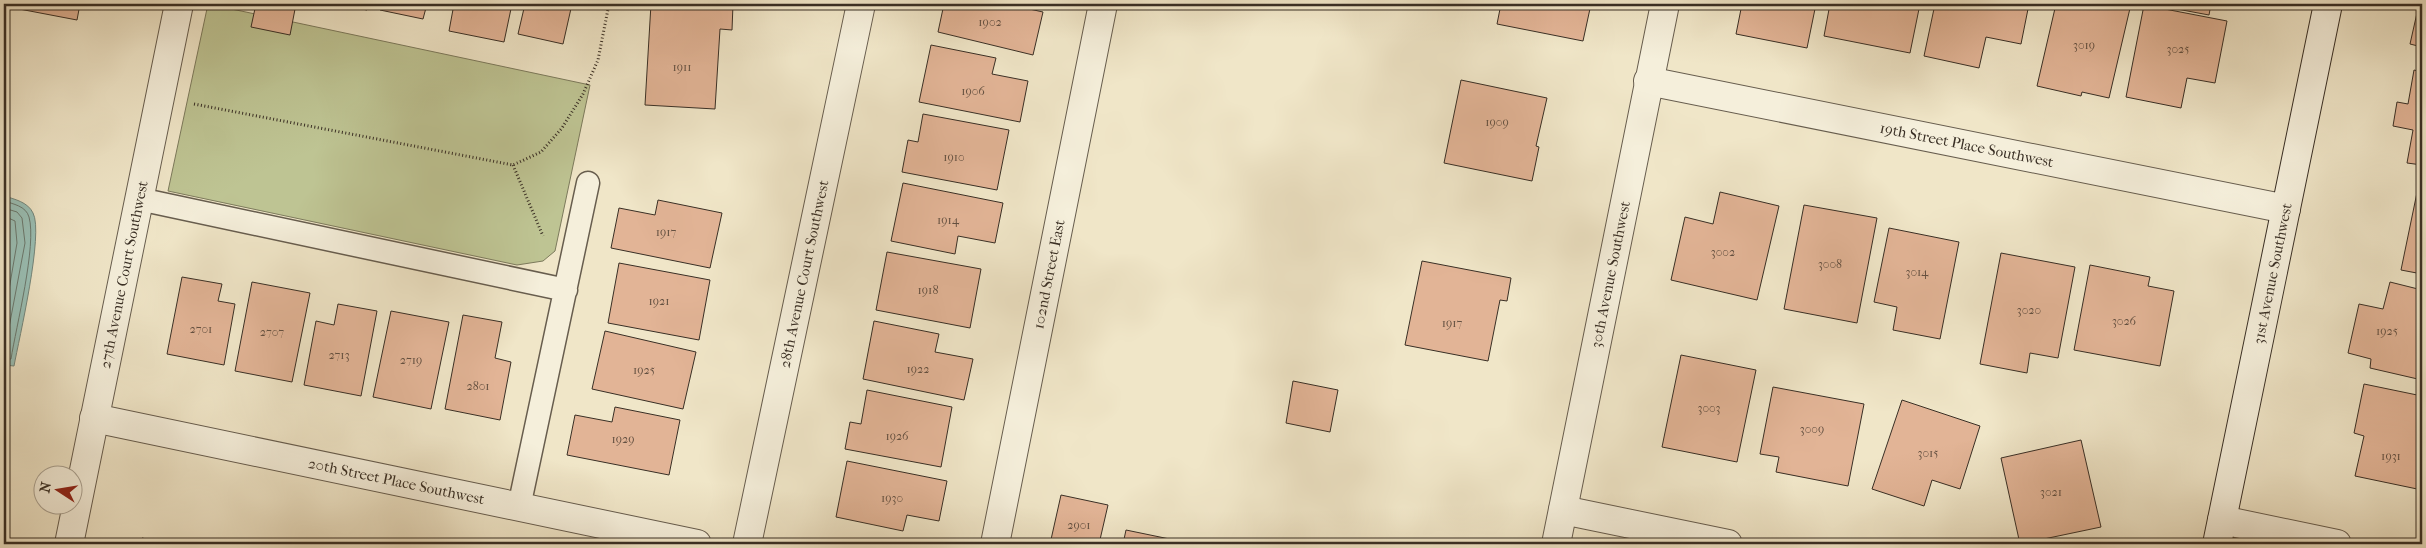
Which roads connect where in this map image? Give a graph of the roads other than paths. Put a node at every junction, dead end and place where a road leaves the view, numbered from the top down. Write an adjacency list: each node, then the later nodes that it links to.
1 (179, 4): 8 (street, 27th Avenue Court Southwest)
2 (860, 4): 17 (street, 28th Avenue Court Southwest)
3 (1103, 4): 18 (street, 102nd Street East)
4 (1665, 4): 6 (street, 30th Avenue Southwest)
5 (2328, 4): 9 (street, 31st Avenue Southwest)
6 (1648, 81): 9 (street, 19th Street Place Southwest); 13 (street, 30th Avenue Southwest)
7 (588, 183): 10 (lane)
8 (140, 199): 10 (lane); 11 (street, 27th Avenue Court Southwest)
9 (2286, 209): 14 (street, 31st Avenue Southwest)
10 (566, 290): 12 (lane)
11 (94, 418): 12 (street, 20th Street Place Southwest); 15 (street, 27th Avenue Court Southwest)
12 (519, 507): 16 (street, 20th Street Place Southwest)
13 (1562, 510): 19 (street, 30th Avenue Southwest); 20 (street)
14 (2219, 532): 21 (street)
15 (68, 544)
16 (697, 544)
17 (747, 544)
18 (995, 544)
19 (1556, 544)
20 (1728, 544)
21 (2337, 544)

